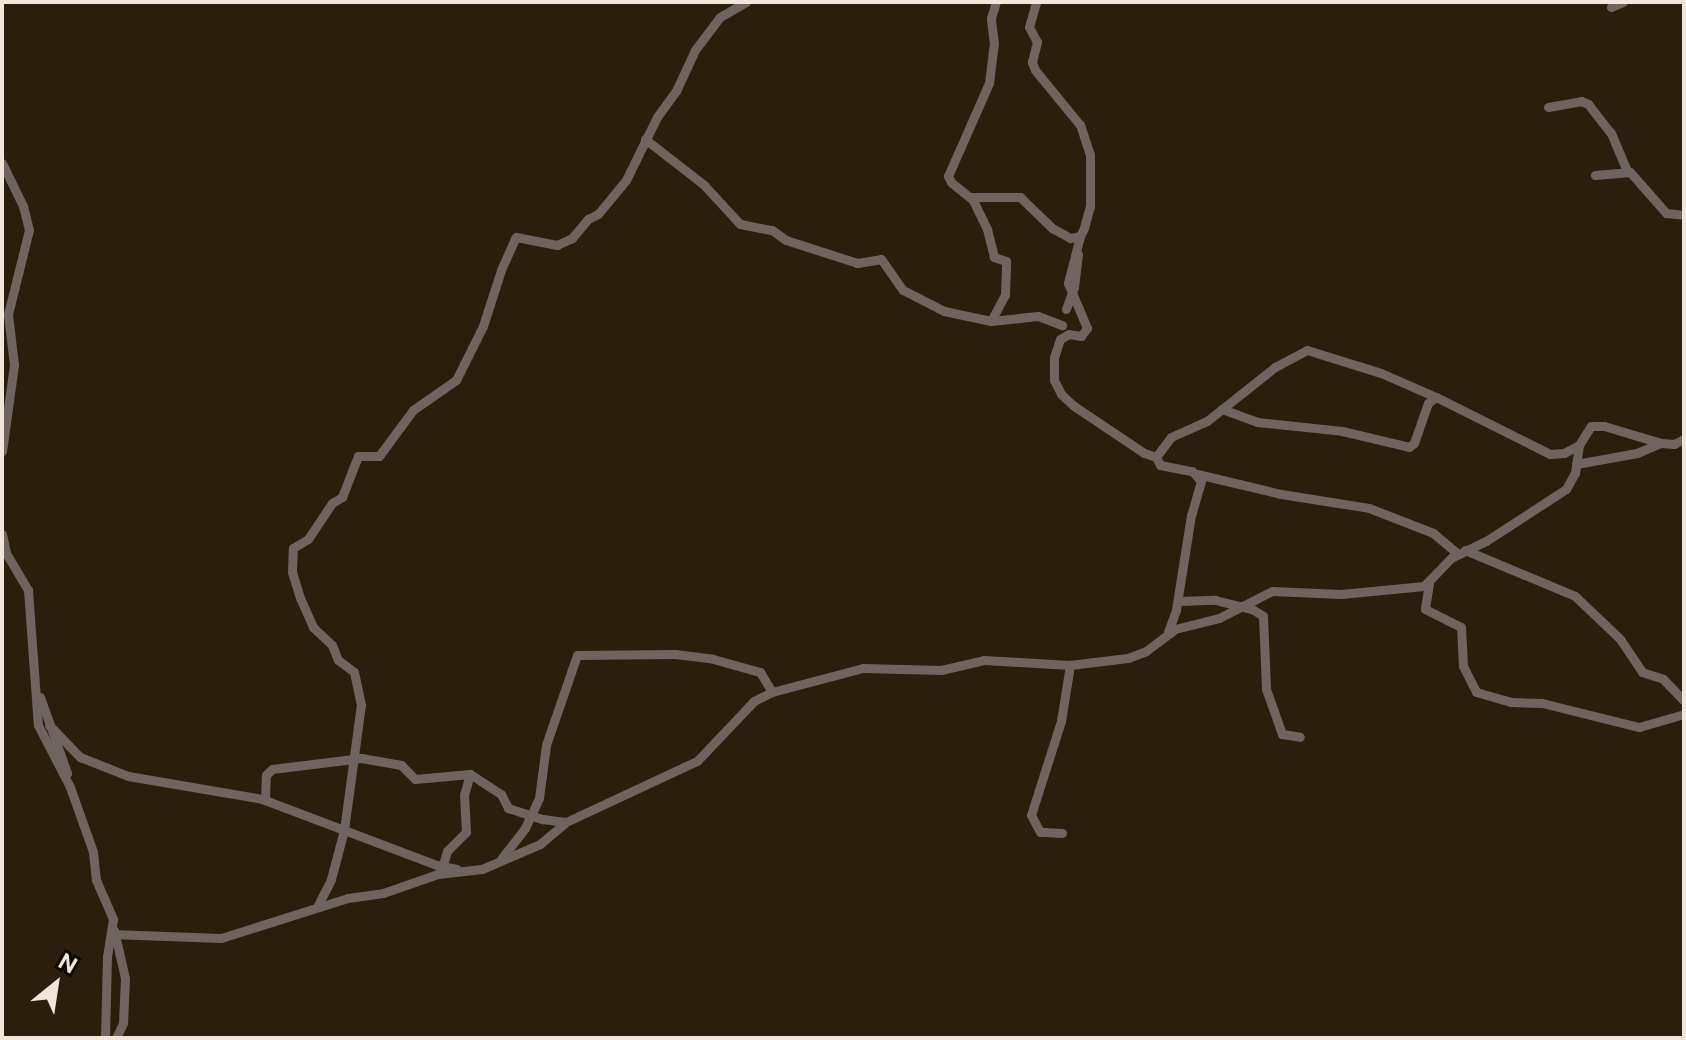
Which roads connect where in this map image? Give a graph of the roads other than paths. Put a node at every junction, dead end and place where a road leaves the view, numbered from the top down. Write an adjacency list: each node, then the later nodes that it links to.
1 (746, 2): 7 (street)
2 (996, 2): 11 (street)
3 (1036, 2): 13 (street)
4 (1623, 2): 5 (street)
5 (1611, 7)
6 (1548, 107): 9 (street)
7 (645, 139): 18 (street); 43 (street)
8 (2, 163): 26 (street)
9 (1627, 171): 10 (street); 12 (street)
10 (1595, 175)
11 (970, 197): 13 (street); 18 (street)
12 (1684, 215)
13 (1075, 237): 14 (street)
14 (1077, 251): 15 (street); 16 (street)
15 (1068, 283): 16 (street); 17 (street)
16 (1071, 295): 17 (street); 20 (street)
17 (1066, 309): 19 (street)
18 (991, 321): 19 (street)
19 (1062, 325): 20 (street)
20 (1060, 339): 27 (street)
21 (1436, 397): 22 (street); 22 (street); 25 (street)
22 (1222, 409): 27 (street)
23 (1661, 443): 24 (street); 25 (street); 28 (street)
24 (1683, 444)
25 (1579, 445): 28 (street)
26 (2, 451)
27 (1156, 457): 29 (street)
28 (1576, 464): 31 (street)
29 (1197, 474): 31 (street); 33 (street)
30 (2, 534): 37 (street)
31 (1462, 552): 32 (street); 39 (street)
32 (1429, 583): 34 (street); 40 (street)
33 (1178, 601): 34 (street); 35 (street)
34 (1244, 606): 35 (street); 42 (street)
35 (1168, 632): 36 (street)
36 (1070, 665): 38 (street); 50 (street)
37 (35, 682): 41 (street); 45 (street)
38 (772, 692): 47 (street); 48 (street)
39 (1684, 701)
40 (1684, 714)
41 (49, 725): 45 (street); 46 (street)
42 (1300, 737)
43 (351, 761): 44 (street); 46 (street); 49 (street)
44 (470, 774): 47 (street); 52 (street)
45 (70, 787): 54 (street)
46 (265, 800): 49 (street)
47 (531, 816): 48 (street); 51 (street)
48 (566, 822): 51 (street)
49 (344, 827): 52 (street); 53 (street)
50 (1062, 833)
51 (501, 859): 52 (street)
52 (441, 870): 53 (street)
53 (317, 907): 54 (street)
54 (114, 932): 55 (street); 56 (street)
55 (105, 1038)
56 (116, 1038)

